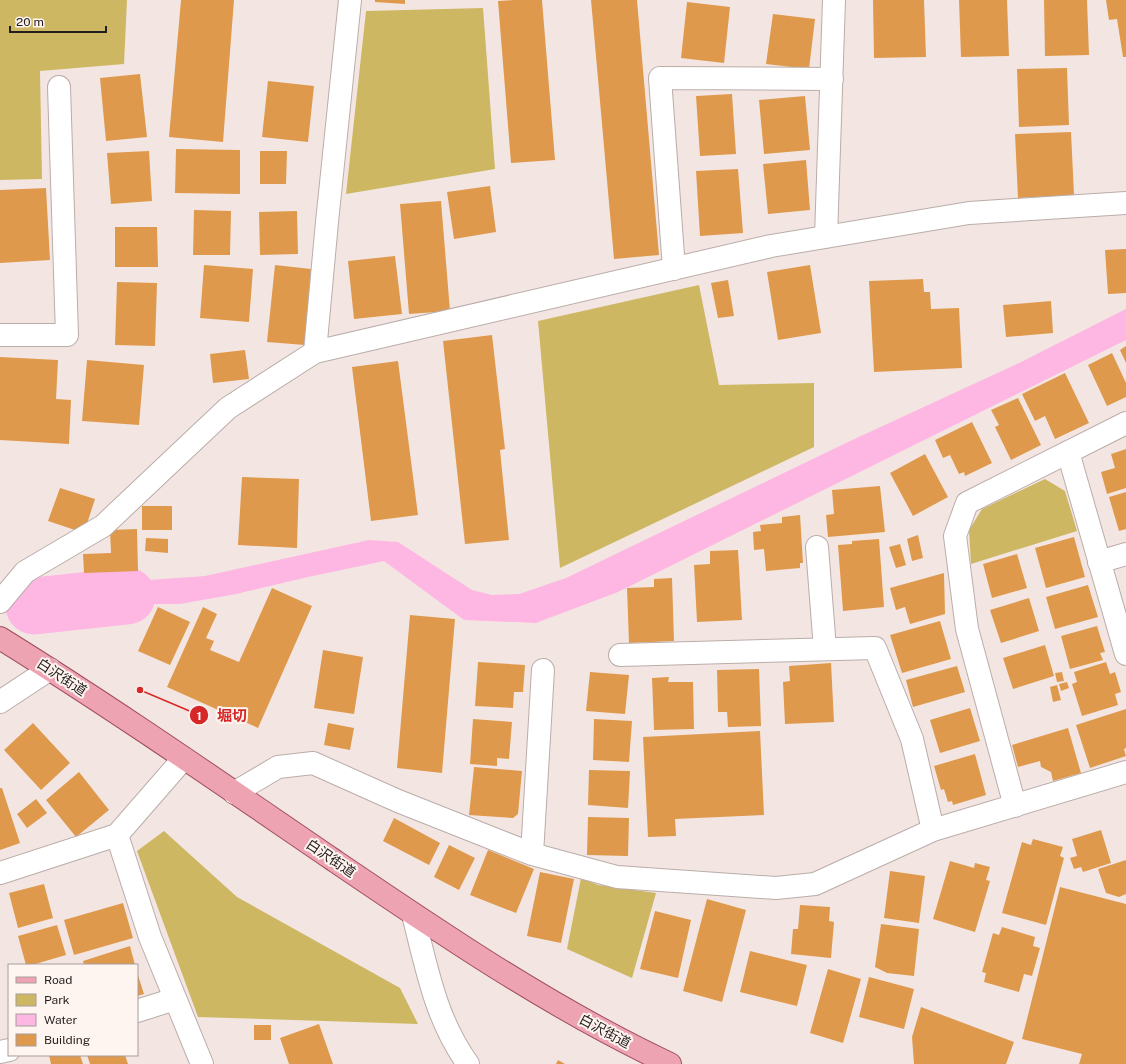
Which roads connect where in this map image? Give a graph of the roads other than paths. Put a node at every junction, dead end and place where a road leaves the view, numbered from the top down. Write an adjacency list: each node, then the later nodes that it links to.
1 (350, 0): 9 (street)
2 (834, 0): 3 (street)
3 (832, 79): 6 (street); 7 (street)
4 (60, 87): 8 (street)
5 (1126, 203): 6 (street)
6 (826, 237): 7 (street)
7 (674, 269): 9 (street)
8 (0, 334)
9 (315, 352): 15 (street)
10 (1126, 423): 11 (street)
11 (1068, 452): 14 (street); 26 (street)
12 (817, 547): 17 (street)
13 (1126, 554): 14 (street)
14 (1099, 562): 18 (street)
15 (0, 602)
16 (0, 638): 20 (main road, 白沢街道)
17 (825, 649): 19 (street); 27 (street)
18 (1126, 654)
19 (620, 655)
20 (50, 670): 22 (street); 23 (main road, 白沢街道)
21 (543, 670): 29 (street)
22 (0, 702)
23 (184, 758): 25 (main road, 白沢街道); 28 (street)
24 (1126, 772): 26 (street)
25 (234, 792): 29 (street); 31 (main road, 白沢街道)
26 (1016, 806): 27 (street)
27 (933, 830): 29 (street)
28 (117, 835): 30 (street); 32 (street)
29 (532, 854)
30 (0, 873)
31 (413, 915): 35 (street); 36 (main road, 白沢街道)
32 (175, 999): 33 (street); 34 (street)
33 (138, 1011)
34 (202, 1064)
35 (468, 1064)
36 (670, 1064)

